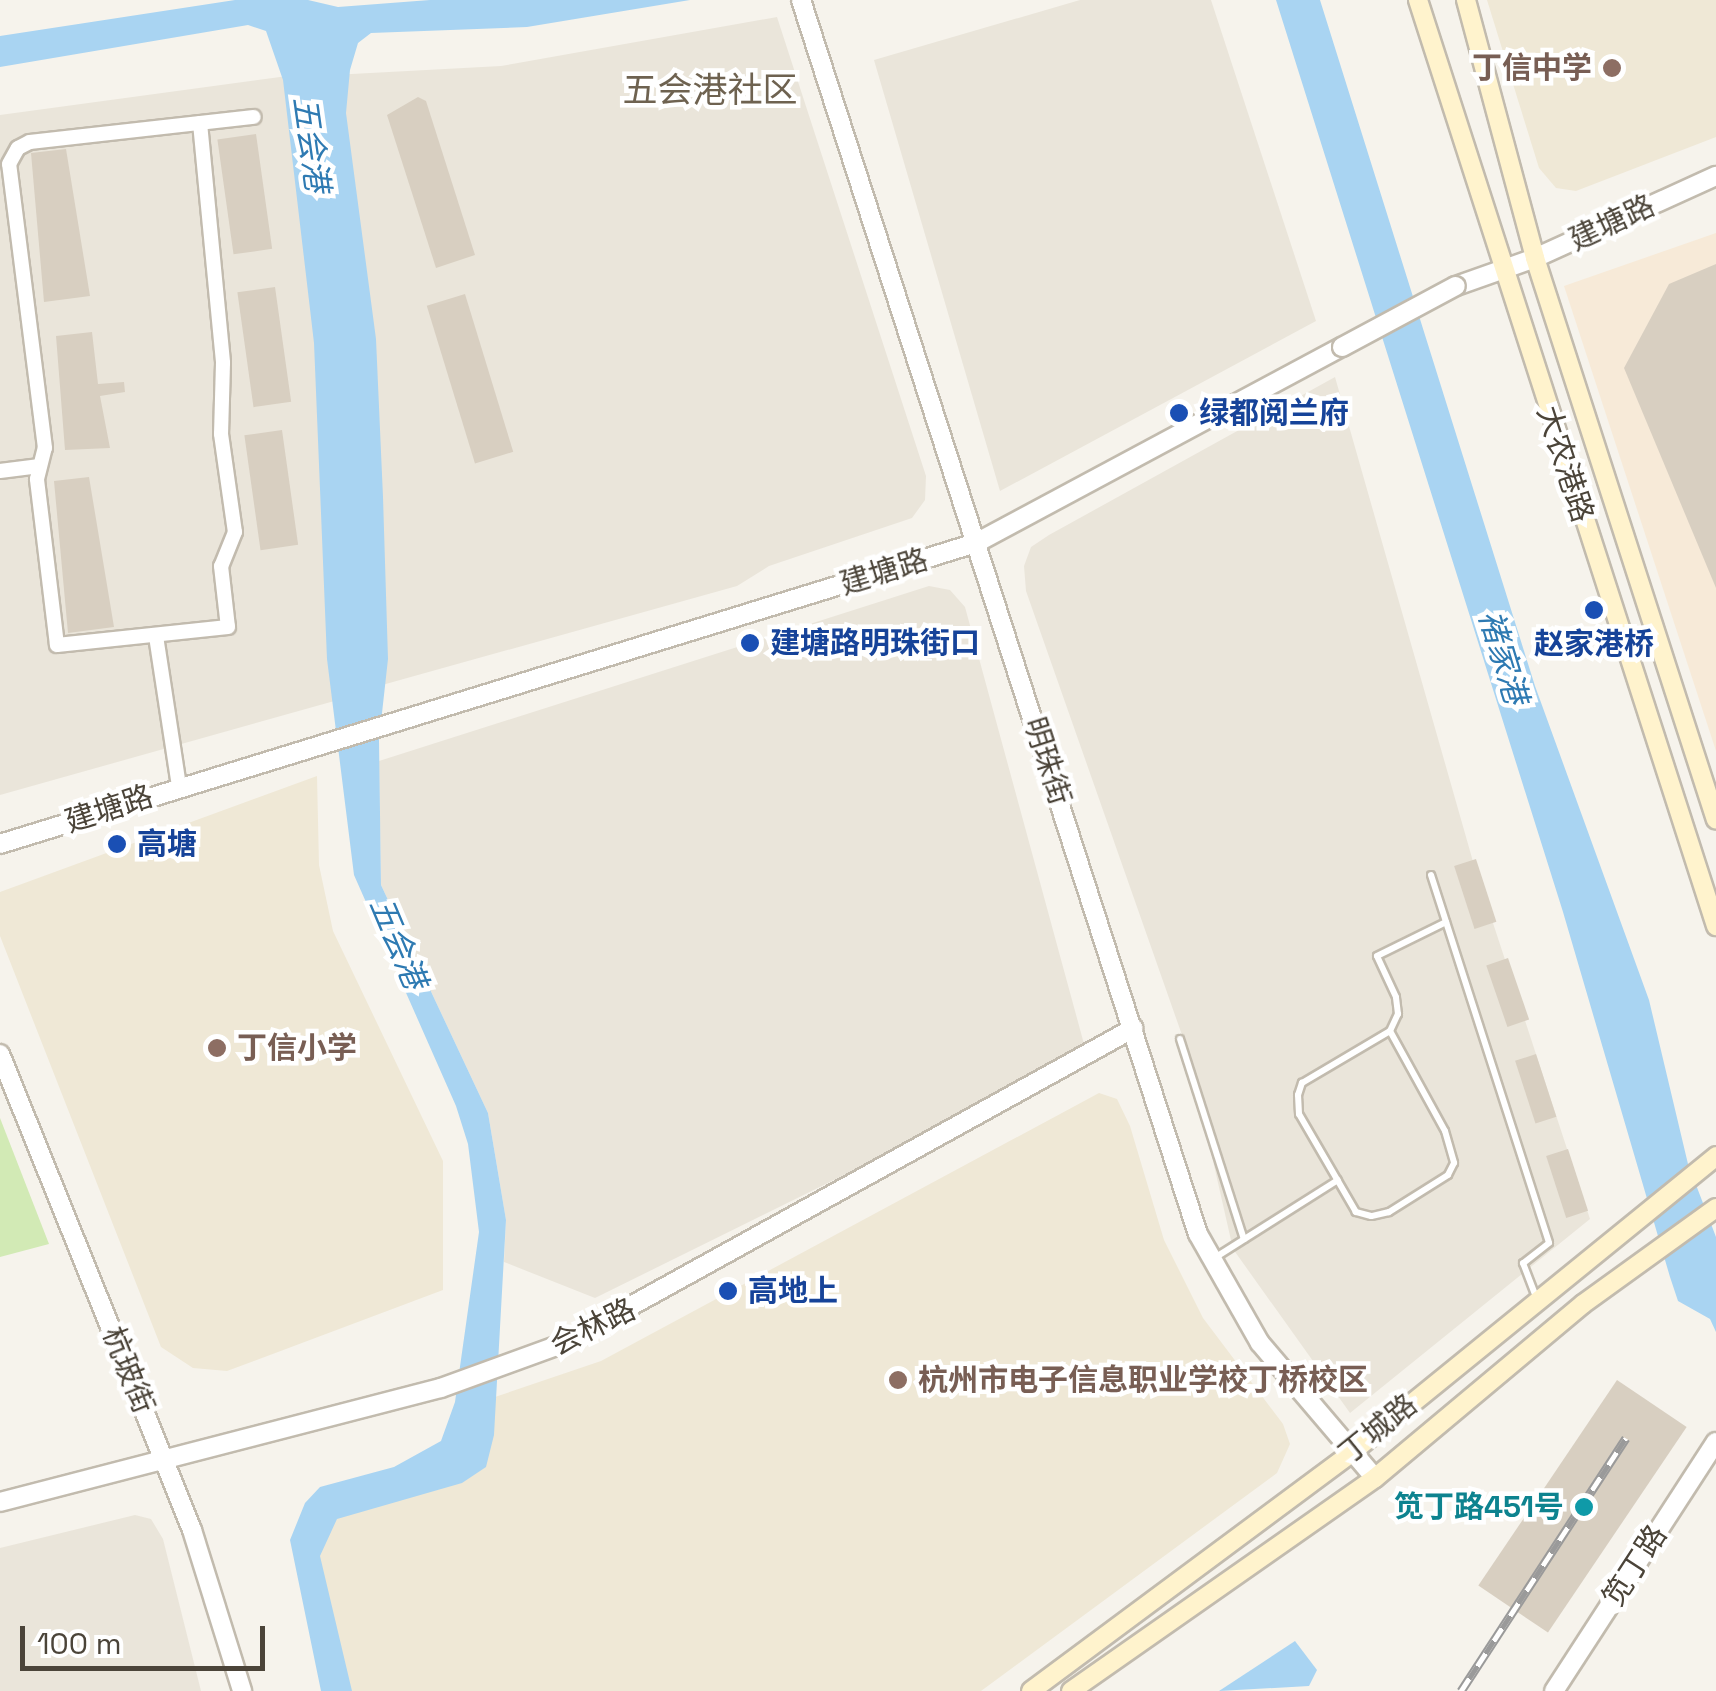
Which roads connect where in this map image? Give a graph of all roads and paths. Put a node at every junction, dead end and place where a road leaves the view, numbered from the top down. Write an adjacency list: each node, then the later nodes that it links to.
1 (801, 0): 11 (street, 明珠街)
2 (1418, 0): 8 (main road, 大农港路)
3 (1466, 0): 7 (main road, 大农港路)
4 (254, 117): 5 (street)
5 (200, 123): 9 (street); 12 (street)
6 (1716, 176): 7 (street, 建塘路)
7 (1536, 258): 8 (street, 建塘路); 14 (main road, 大农港路)
8 (1501, 265): 11 (street, 建塘路, bridge); 18 (main road, 大农港路)
9 (40, 466): 10 (street); 12 (street)
10 (0, 471)
11 (976, 543): 13 (street, 建塘路); 19 (street, 明珠街)
12 (156, 636): 13 (street)
13 (180, 786): 15 (street, 建塘路)
14 (1716, 820)
15 (0, 844)
16 (1431, 874): 17 (lane)
17 (1446, 922): 20 (lane); 28 (lane)
18 (1716, 926)
19 (1134, 1028): 27 (street, 明珠街); 31 (street, 会林路)
20 (1390, 1031): 24 (lane); 24 (lane)
21 (1180, 1039): 26 (lane)
22 (0, 1054): 31 (street, 杭玻街)
23 (1713, 1159): 28 (main road, 丁城路)
24 (1338, 1180): 26 (lane)
25 (1716, 1208): 32 (main road, 丁城路)
26 (1244, 1239): 27 (lane)
27 (1211, 1260): 30 (street, 明珠街)
28 (1536, 1300): 30 (main road, 丁城路)
29 (1716, 1442): 34 (street, 笕丁路)
30 (1351, 1453): 32 (street, 明珠街); 36 (main road, 丁城路)
31 (165, 1460): 33 (street, 会林路); 35 (street, 杭玻街)
32 (1375, 1478): 37 (main road, 丁城路)
33 (0, 1502)
34 (1562, 1686)
35 (242, 1691)
36 (1031, 1691)
37 (1071, 1691)

